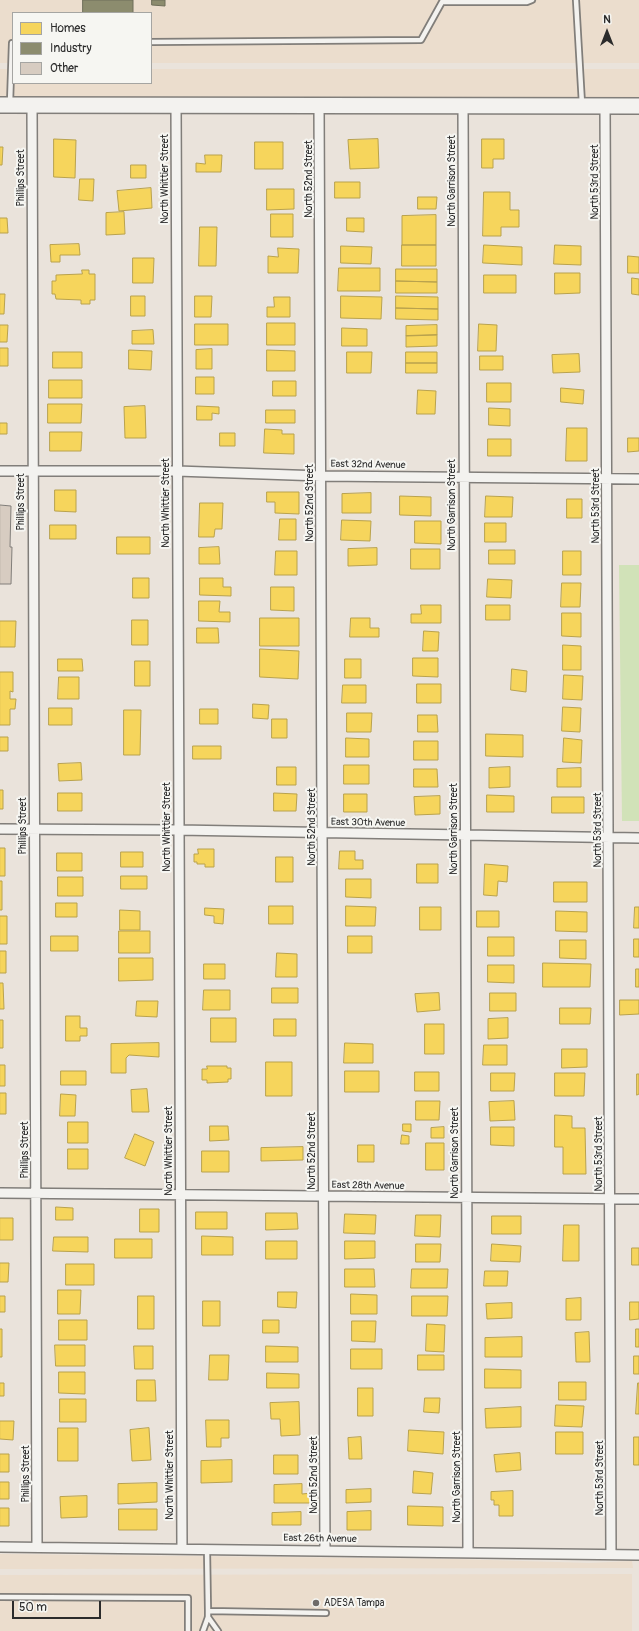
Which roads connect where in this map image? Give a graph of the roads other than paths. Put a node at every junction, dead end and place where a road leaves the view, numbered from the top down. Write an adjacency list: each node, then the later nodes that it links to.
1 (532, 0): 3 (lane)
2 (576, 0): 10 (lane)
3 (152, 42)
4 (12, 43): 7 (lane)
5 (176, 104): 6 (main road); 8 (main road); 13 (street, North Whittier Street)
6 (319, 104): 9 (main road); 16 (street, North 52nd Street)
7 (5, 105): 8 (main road)
8 (32, 105): 15 (street, Phillips Street)
9 (463, 105): 10 (main road); 17 (street, North Garrison Street)
10 (582, 105): 11 (main road)
11 (605, 106): 12 (main road); 18 (street, North 53rd Street)
12 (639, 106)
13 (177, 471): 15 (street, East 32nd Avenue); 16 (street, East 32nd Avenue); 22 (street, North Whittier Street)
14 (0, 472): 15 (street, East 32nd Avenue)
15 (32, 472): 21 (street, Phillips Street)
16 (321, 476): 17 (street, East 32nd Avenue); 23 (street, North 52nd Street)
17 (463, 477): 18 (street, East 32nd Avenue); 24 (street, North Garrison Street)
18 (607, 478): 19 (street, East 32nd Avenue); 25 (street, North 53rd Street)
19 (639, 478)
20 (0, 829): 21 (street, East 30th Avenue)
21 (35, 829): 22 (street, East 30th Avenue); 28 (street, Phillips Street)
22 (178, 830): 23 (street, East 30th Avenue); 29 (street, North Whittier Street)
23 (323, 833): 24 (street, East 30th Avenue); 30 (street, North 52nd Street)
24 (465, 836): 25 (street, East 30th Avenue); 31 (street, North Garrison Street)
25 (609, 837): 26 (street, East 30th Avenue); 32 (street, North 53rd Street)
26 (639, 838)
27 (0, 1193): 28 (street, East 28th Avenue)
28 (36, 1193): 29 (street, East 28th Avenue); 35 (street, Phillips Street)
29 (180, 1194): 30 (street, East 28th Avenue); 36 (street, North Whittier Street)
30 (323, 1196): 31 (street, East 28th Avenue); 38 (street, North 52nd Street)
31 (466, 1198): 32 (street, East 28th Avenue); 39 (street, North Garrison Street)
32 (610, 1199): 33 (street, East 28th Avenue); 40 (street, North 53rd Street)
33 (639, 1199)
34 (0, 1547): 35 (street, East 26th Avenue)
35 (37, 1547): 36 (street, East 26th Avenue)
36 (182, 1549): 37 (street, East 26th Avenue)
37 (207, 1549): 38 (street, East 26th Avenue); 43 (lane)
38 (325, 1550): 39 (street, East 26th Avenue)
39 (468, 1552): 40 (street, East 26th Avenue)
40 (611, 1554): 41 (street, East 26th Avenue)
41 (639, 1554)
42 (0, 1597): 46 (lane)
43 (208, 1611): 44 (lane); 45 (lane)
44 (326, 1613)
45 (208, 1618): 47 (lane); 48 (lane)
46 (188, 1631)
47 (203, 1631)
48 (218, 1631)

